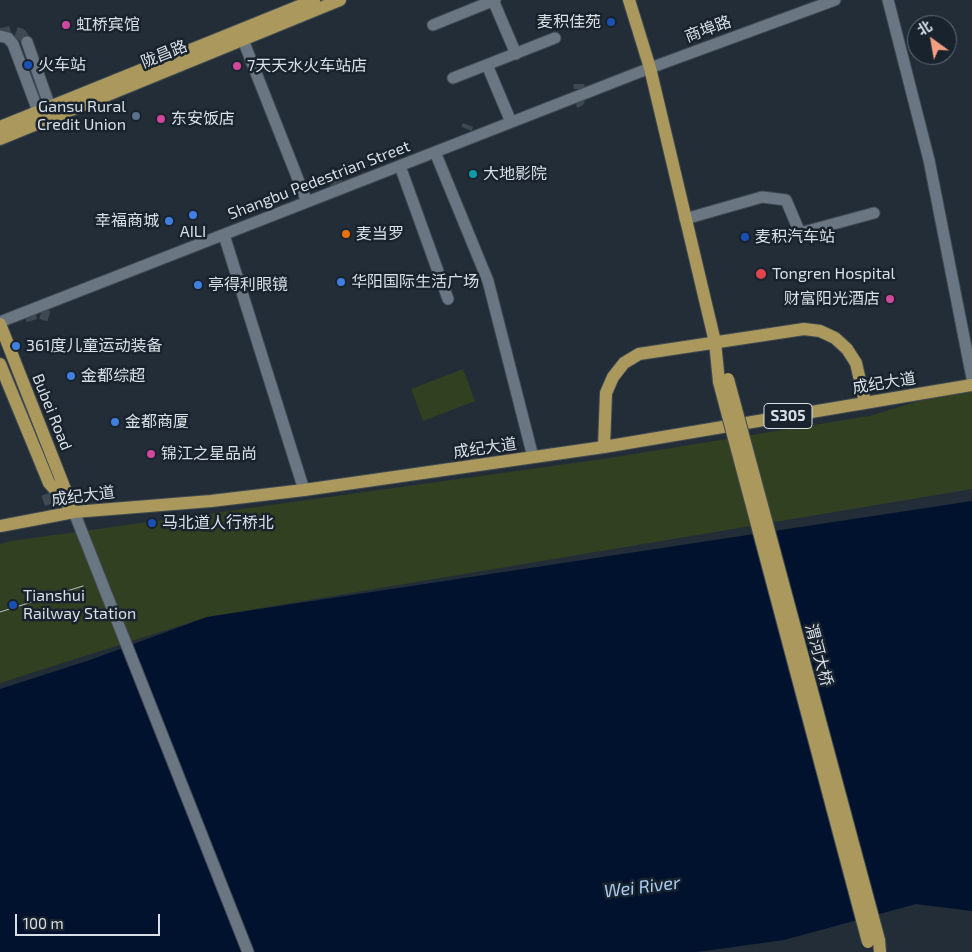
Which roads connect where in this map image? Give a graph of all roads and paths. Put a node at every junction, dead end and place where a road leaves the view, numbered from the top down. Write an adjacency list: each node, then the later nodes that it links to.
1 (314, 0): 16 (main road, 陇昌路)
2 (340, 0): 10 (main road, 陇昌路)
3 (494, 0): 7 (street); 12 (street)
4 (629, 0): 14 (main road, 渭河大桥)
5 (835, 0): 14 (street, 商埠路)
6 (888, 0): 30 (street)
7 (433, 24)
8 (0, 36): 16 (street)
9 (555, 38): 12 (street)
10 (243, 40): 19 (main road, 陇昌路); 22 (street)
11 (27, 42): 16 (street)
12 (516, 54): 13 (street)
13 (487, 64): 15 (street); 17 (street)
14 (650, 68): 17 (street, Shangbu Pedestrian Street); 24 (main road, 渭河大桥)
15 (453, 78)
16 (44, 109): 18 (main road, 陇昌路)
17 (511, 122): 20 (street, Shangbu Pedestrian Street)
18 (0, 127)
19 (0, 139)
20 (435, 152): 21 (street, Shangbu Pedestrian Street); 34 (street)
21 (400, 166): 22 (street, Shangbu Pedestrian Street); 26 (street)
22 (307, 202): 25 (street, Shangbu Pedestrian Street)
23 (874, 213): 24 (street)
24 (686, 219): 28 (main road, 渭河大桥)
25 (224, 234): 27 (street, Shangbu Pedestrian Street); 35 (street)
26 (448, 299)
27 (0, 323): 36 (main road, Bubei Road)
28 (714, 342): 32 (main road); 33 (main road); 38 (main road, 渭河大桥, bridge)
29 (0, 364): 36 (main road)
30 (972, 378)
31 (972, 385): 32 (main road, 成纪大道 / S305)
32 (865, 402): 33 (main road, 成纪大道 / S305)
33 (604, 447): 34 (main road, 成纪大道)
34 (533, 457): 35 (main road, 成纪大道)
35 (304, 490): 36 (main road, 成纪大道)
36 (74, 512): 37 (main road, 成纪大道); 39 (street)
37 (0, 526)
38 (874, 947)
39 (248, 952)

